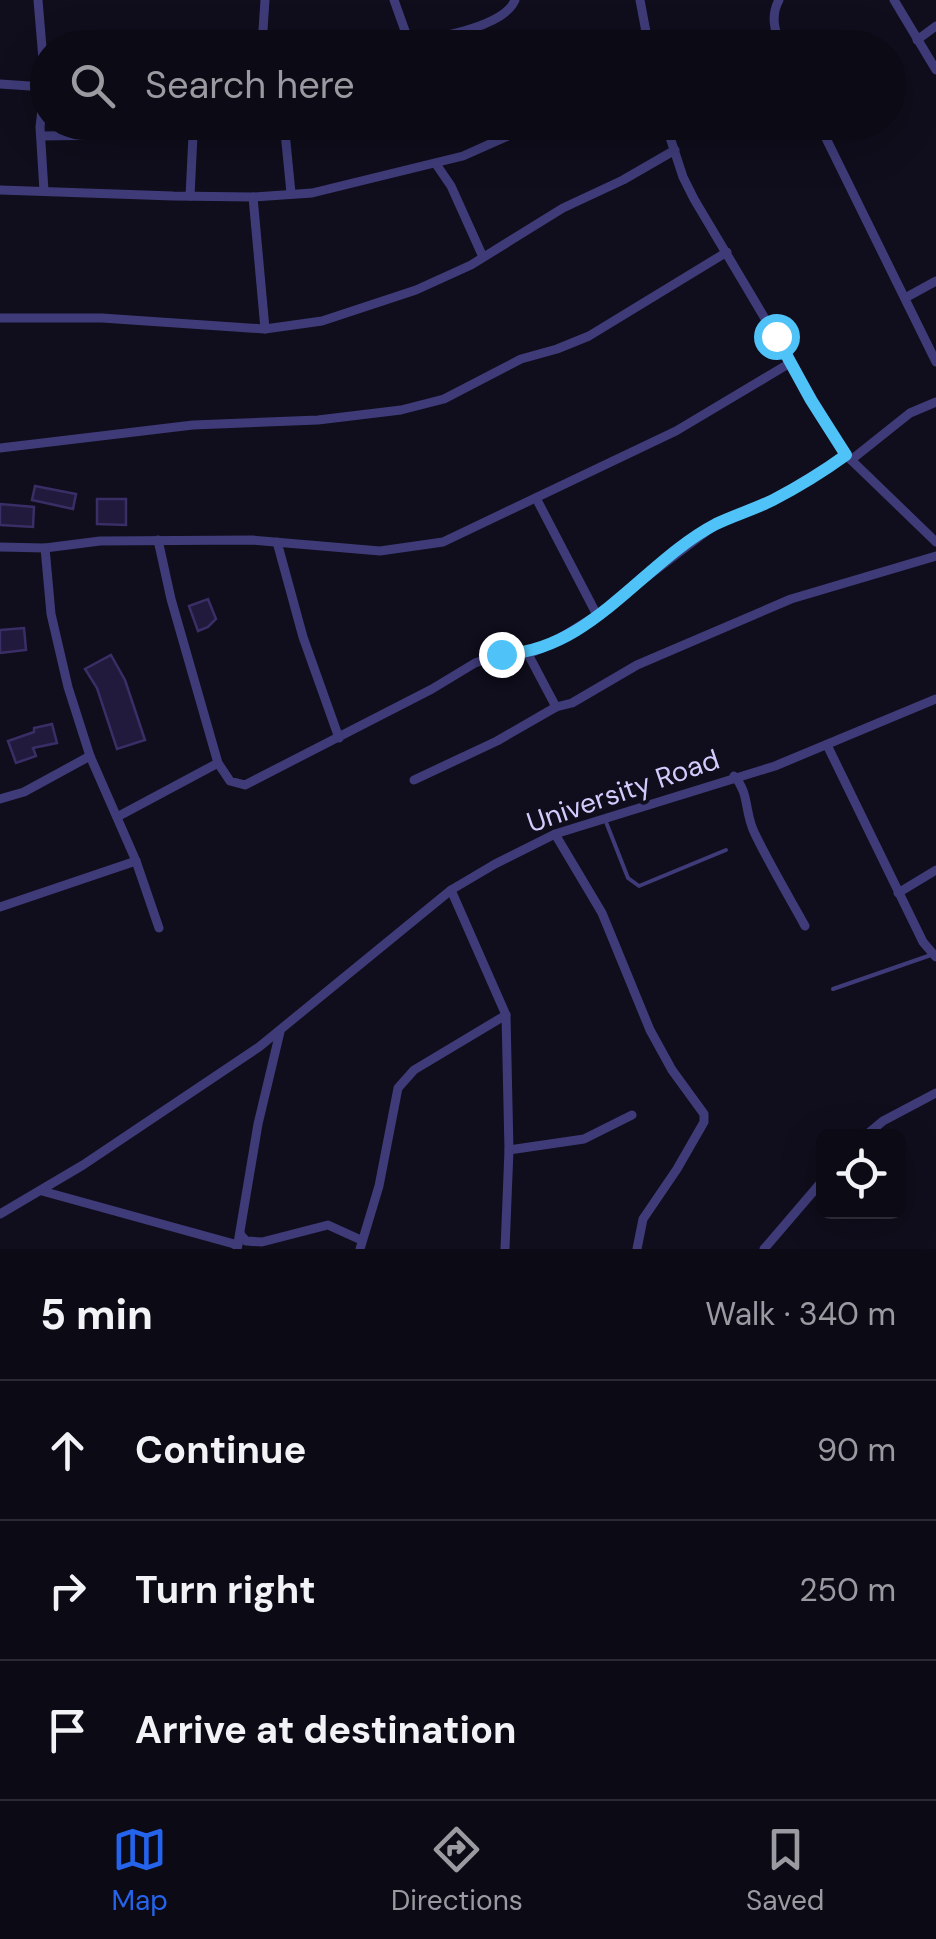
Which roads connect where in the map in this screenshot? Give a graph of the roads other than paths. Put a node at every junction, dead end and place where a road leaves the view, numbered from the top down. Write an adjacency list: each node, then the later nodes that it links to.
1 (38, 0): 9 (street)
2 (265, 0): 10 (street)
3 (394, 0): 11 (street)
4 (515, 0): 12 (street)
5 (640, 0): 13 (street)
6 (779, 0): 14 (street)
7 (894, 0): 15 (street)
8 (936, 26): 15 (street)
9 (40, 30)
10 (263, 30)
11 (405, 30)
12 (458, 30)
13 (646, 30)
14 (776, 30)
15 (917, 40): 16 (street)
16 (936, 70)
17 (0, 84): 18 (street)
18 (30, 86)
19 (41, 140): 28 (street)
20 (193, 140): 30 (street)
21 (285, 140): 29 (street)
22 (499, 140): 26 (street)
23 (671, 140): 25 (street)
24 (827, 140): 35 (street)
25 (675, 150): 32 (street); 33 (street)
26 (436, 164): 29 (street); 33 (street)
27 (0, 190): 28 (street)
28 (44, 190): 30 (street)
29 (290, 193): 31 (street)
30 (190, 196): 31 (street)
31 (253, 197): 37 (street)
32 (726, 252): 39 (street); 41 (street)
33 (483, 257): 37 (street)
34 (936, 281): 35 (street)
35 (905, 298): 38 (street)
36 (0, 318): 37 (street)
37 (265, 330)
38 (936, 362)
39 (790, 363): 42 (street); 43 (street)
40 (936, 402): 42 (street)
41 (0, 448)
42 (848, 458): 46 (street); 50 (street)
43 (536, 498): 45 (street); 50 (street)
44 (158, 540): 45 (street); 48 (street); 57 (street)
45 (276, 542): 54 (street)
46 (936, 542)
47 (0, 547): 48 (street)
48 (45, 548): 56 (street)
49 (936, 556): 53 (street)
50 (598, 615): 51 (street)
51 (528, 654): 53 (street); 54 (street)
52 (936, 699): 55 (street, University Road)
53 (556, 707): 59 (street)
54 (338, 738): 57 (street)
55 (827, 745): 58 (street, University Road); 68 (street)
56 (90, 756): 60 (street); 61 (street)
57 (218, 763): 61 (street)
58 (734, 776): 62 (street, University Road); 70 (street)
59 (414, 780)
60 (0, 799)
61 (117, 817): 65 (street)
62 (604, 818): 63 (street, University Road); 64 (lane)
63 (555, 834): 67 (street, University Road); 86 (street)
64 (726, 850)
65 (136, 861): 69 (street); 71 (street)
66 (936, 870): 68 (street)
67 (451, 890): 74 (street); 75 (street, University Road)
68 (898, 893): 72 (street)
69 (0, 906)
70 (805, 926)
71 (159, 928)
72 (934, 956): 73 (lane)
73 (833, 989)
74 (506, 1015): 79 (street); 84 (street)
75 (280, 1030): 81 (street, University Road); 83 (street)
76 (936, 1094): 78 (street)
77 (632, 1116): 79 (street)
78 (874, 1129)
79 (510, 1150): 85 (street)
80 (816, 1188): 87 (street)
81 (42, 1191): 82 (street, University Road); 83 (street)
82 (0, 1214)
83 (238, 1243): 84 (street)
84 (361, 1244)
85 (505, 1249)
86 (636, 1249)
87 (764, 1249)

